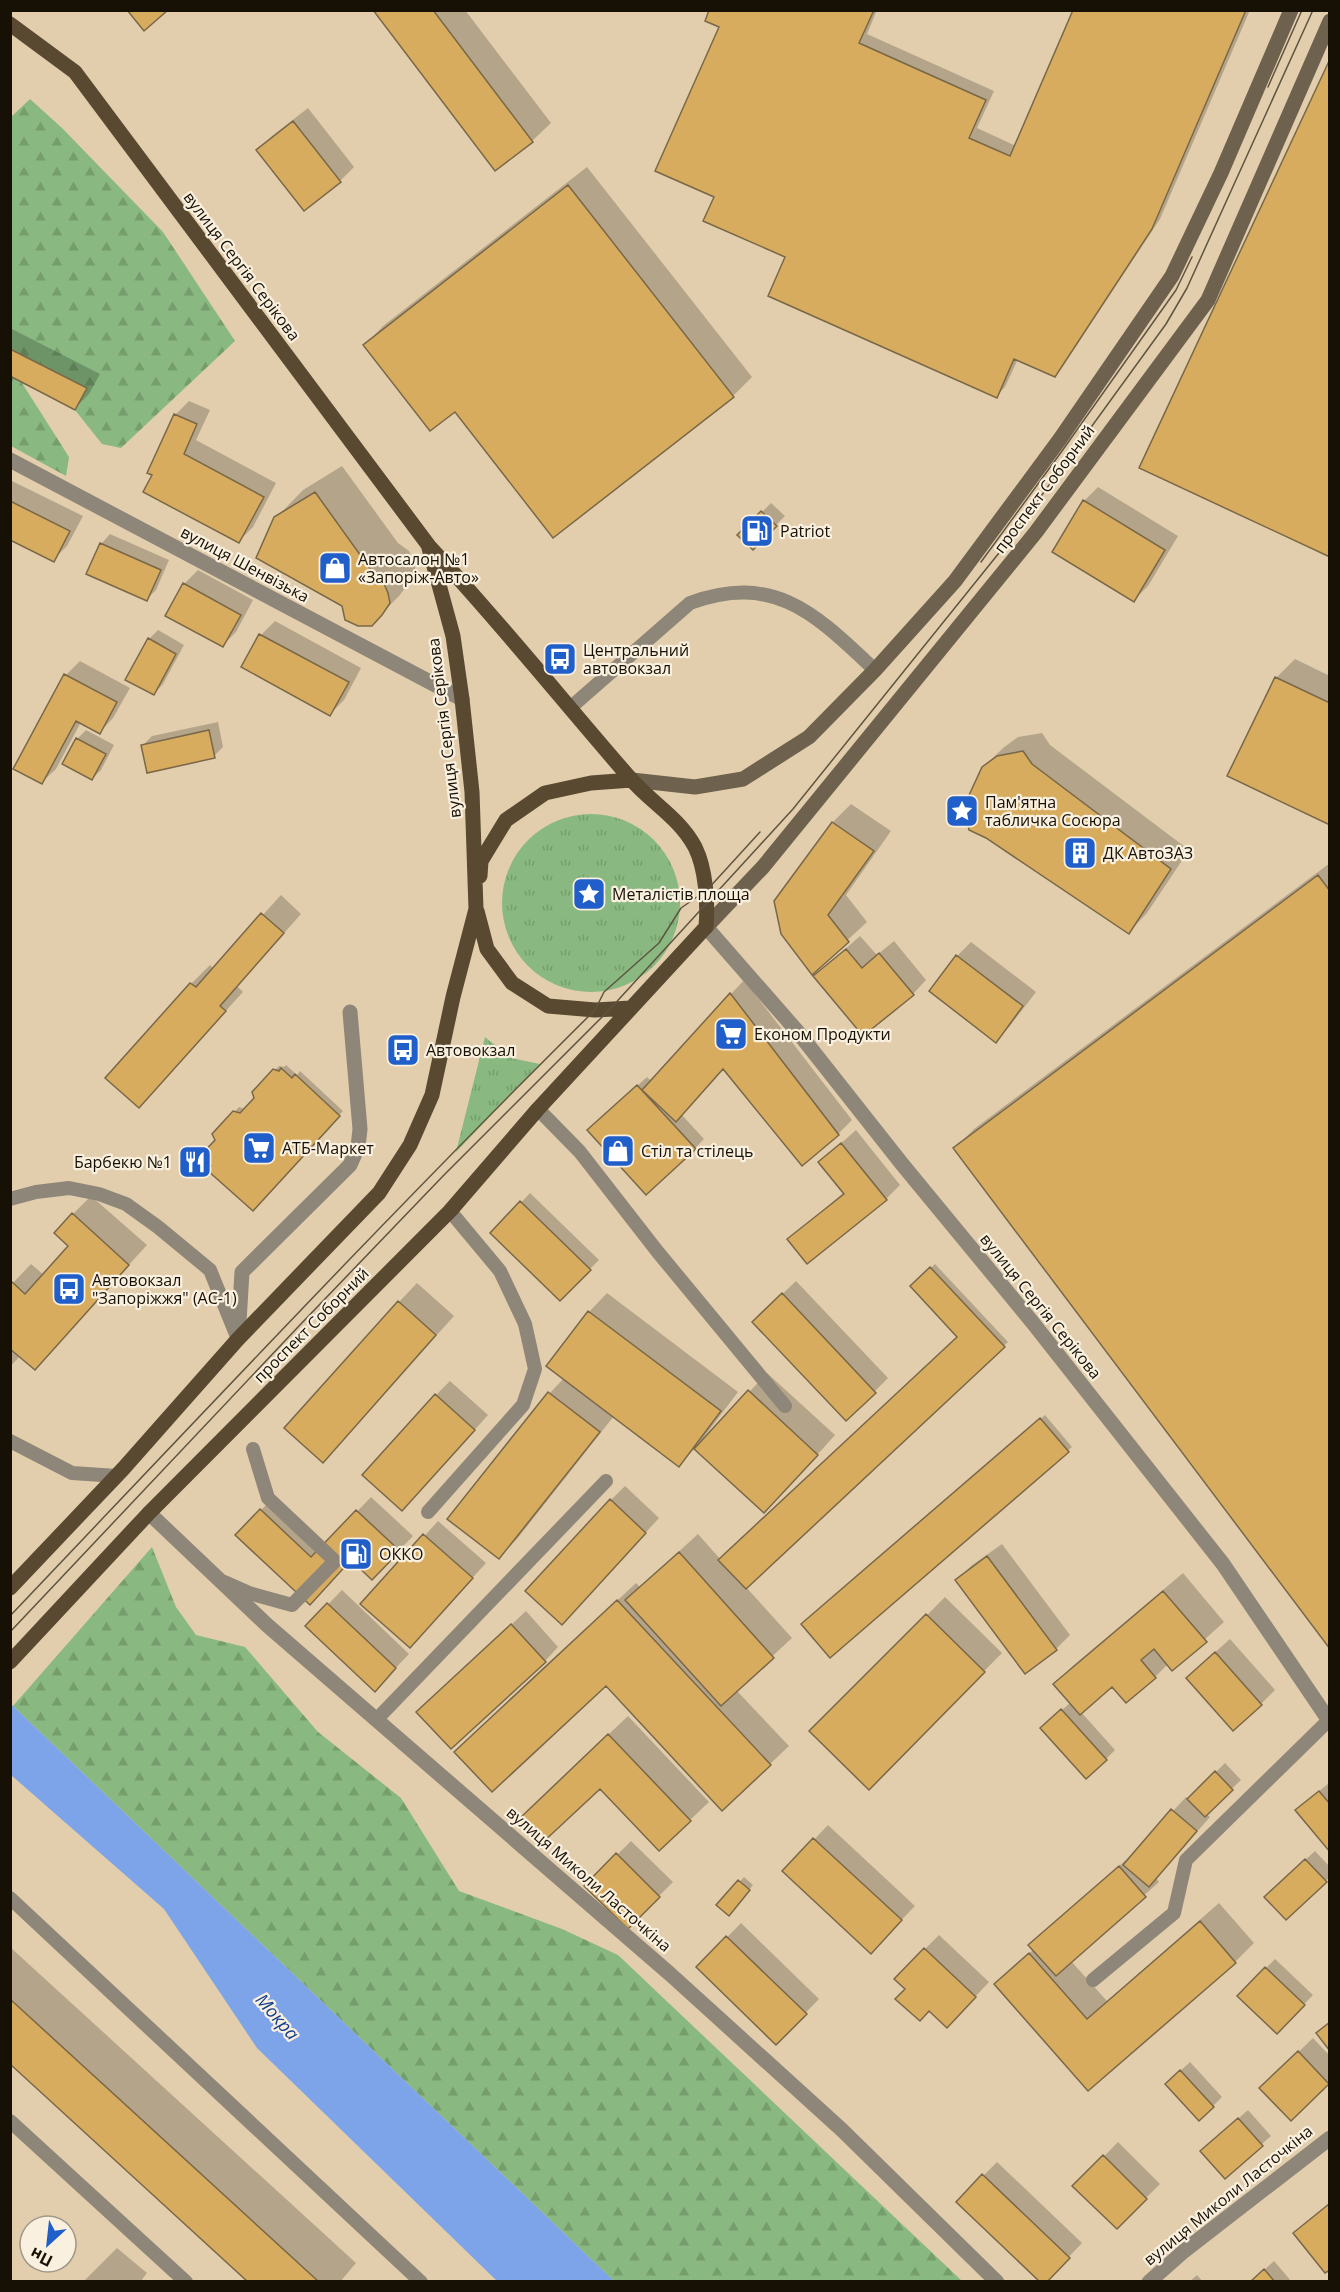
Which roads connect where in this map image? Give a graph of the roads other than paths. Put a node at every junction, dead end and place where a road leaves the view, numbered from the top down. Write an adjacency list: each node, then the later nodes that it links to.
1 (1291, 10): 6 (main road, проспект Соборний)
2 (1329, 21): 11 (main road, проспект Соборний)
3 (10, 24): 5 (main road, вулиця Сергія Серікова)
4 (10, 460): 7 (street, вулиця Шенвізька)
5 (429, 546): 7 (main road, вулиця Сергія Серікова); 8 (main road, вулиця Сергія Серікова)
6 (875, 670): 8 (lane); 9 (main road, проспект Соборний)
7 (462, 699): 10 (main road, вулиця Сергія Серікова)
8 (570, 708): 9 (main road, вулиця Сергія Серікова)
9 (632, 780): 10 (main road); 11 (main road, вулиця Сергія Серікова)
10 (476, 909): 12 (main road); 17 (main road)
11 (706, 927): 12 (main road, проспект Соборний); 29 (street, вулиця Сергія Серікова)
12 (631, 1008): 14 (main road, проспект Соборний)
13 (350, 1012): 17 (street)
14 (538, 1109): 16 (main road, проспект Соборний); 18 (lane)
15 (10, 1198): 17 (lane)
16 (450, 1211): 23 (lane); 24 (main road, проспект Соборний)
17 (238, 1339): 21 (main road)
18 (785, 1406)
19 (10, 1441): 21 (lane)
20 (253, 1449): 25 (lane)
21 (117, 1476): 26 (main road)
22 (606, 1481): 28 (lane)
23 (428, 1512)
24 (149, 1513): 25 (street, вулиця Миколи Ласточкіна); 27 (main road, проспект Соборний)
25 (222, 1582): 28 (street, вулиця Миколи Ласточкіна)
26 (10, 1588)
27 (10, 1662)
28 (377, 1719): 36 (street, вулиця Миколи Ласточкіна)
29 (1329, 1722): 31 (lane)
30 (10, 1898): 35 (lane)
31 (1093, 1980)
32 (10, 2121): 34 (lane)
33 (1329, 2138): 37 (street, вулиця Миколи Ласточкіна)
34 (186, 2282)
35 (421, 2282)
36 (997, 2282)
37 (1149, 2282)

